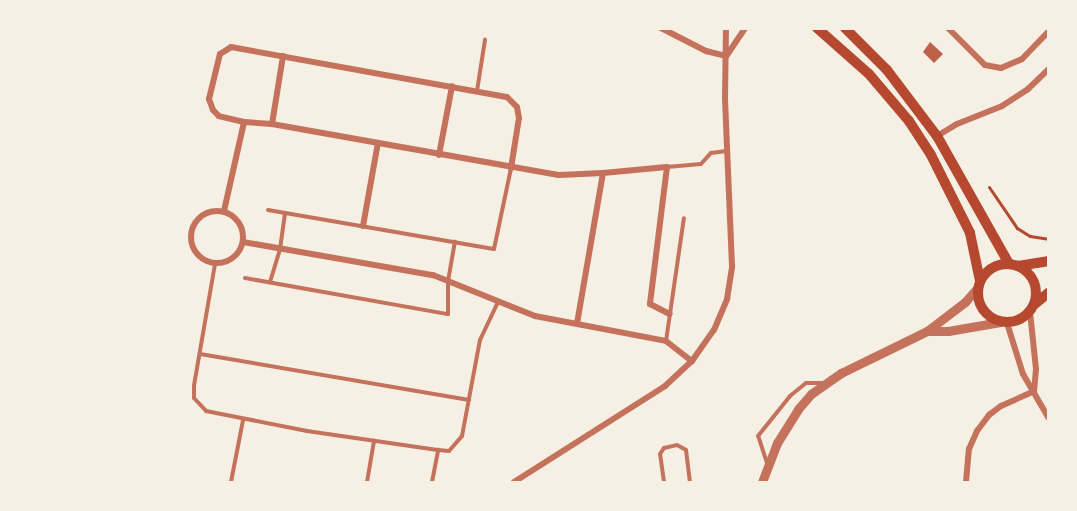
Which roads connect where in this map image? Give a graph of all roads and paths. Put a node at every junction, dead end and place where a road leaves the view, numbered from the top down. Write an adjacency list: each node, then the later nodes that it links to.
1 (661, 28): 9 (street)
2 (726, 28): 9 (street)
3 (745, 28): 9 (street)
4 (817, 28): 39 (main road)
5 (845, 28): 16 (main road)
6 (948, 28): 7 (street)
7 (1048, 32)
8 (485, 40): 13 (lane)
9 (726, 56): 18 (street)
10 (283, 57): 12 (street); 14 (street); 15 (street)
11 (1048, 70): 16 (street)
12 (452, 86): 13 (street); 19 (street)
13 (477, 91): 21 (street)
14 (244, 122): 15 (street); 25 (street)
15 (272, 124): 17 (street)
16 (937, 136): 35 (main road)
17 (378, 143): 19 (street); 28 (street)
18 (727, 150): 20 (lane); 49 (street)
19 (439, 155): 21 (street)
20 (667, 167): 22 (street); 43 (street)
21 (511, 168): 22 (street); 31 (lane)
22 (603, 173): 45 (street)
23 (989, 187): 29 (path)
24 (268, 210): 26 (lane)
25 (224, 211): 30 (street); 34 (street)
26 (285, 213): 28 (lane); 32 (lane)
27 (684, 218): 43 (lane)
28 (363, 226): 31 (lane)
29 (1048, 239)
30 (243, 242): 32 (street); 34 (street)
31 (455, 242): 37 (lane)
32 (280, 249): 37 (street); 38 (lane)
33 (1048, 261): 35 (main road)
34 (214, 264): 48 (lane)
35 (1013, 265): 39 (main road); 42 (main road)
36 (245, 278): 38 (lane)
37 (448, 281): 38 (lane); 41 (street)
38 (270, 282)
39 (979, 284): 44 (main road); 46 (street)
40 (1048, 293): 42 (main road)
41 (498, 302): 45 (street); 52 (lane)
42 (1032, 308): 44 (main road); 51 (street)
43 (670, 314): 47 (lane)
44 (1004, 322): 46 (street); 51 (street)
45 (577, 324): 47 (street)
46 (927, 331): 50 (street)
47 (666, 341): 49 (street)
48 (200, 354): 52 (lane); 54 (lane)
49 (692, 361): 61 (street)
50 (825, 383): 57 (street); 57 (lane)
51 (1034, 391): 53 (street); 65 (street)
52 (469, 400): 56 (lane)
53 (1048, 417)
54 (243, 420): 55 (lane); 58 (lane)
55 (374, 441): 56 (lane); 59 (lane)
56 (438, 450): 60 (lane)
57 (767, 464): 64 (street)
58 (231, 483)
59 (367, 483)
60 (432, 483)
61 (514, 483)
62 (664, 483): 63 (lane)
63 (690, 483)
64 (762, 483)
65 (966, 483)

